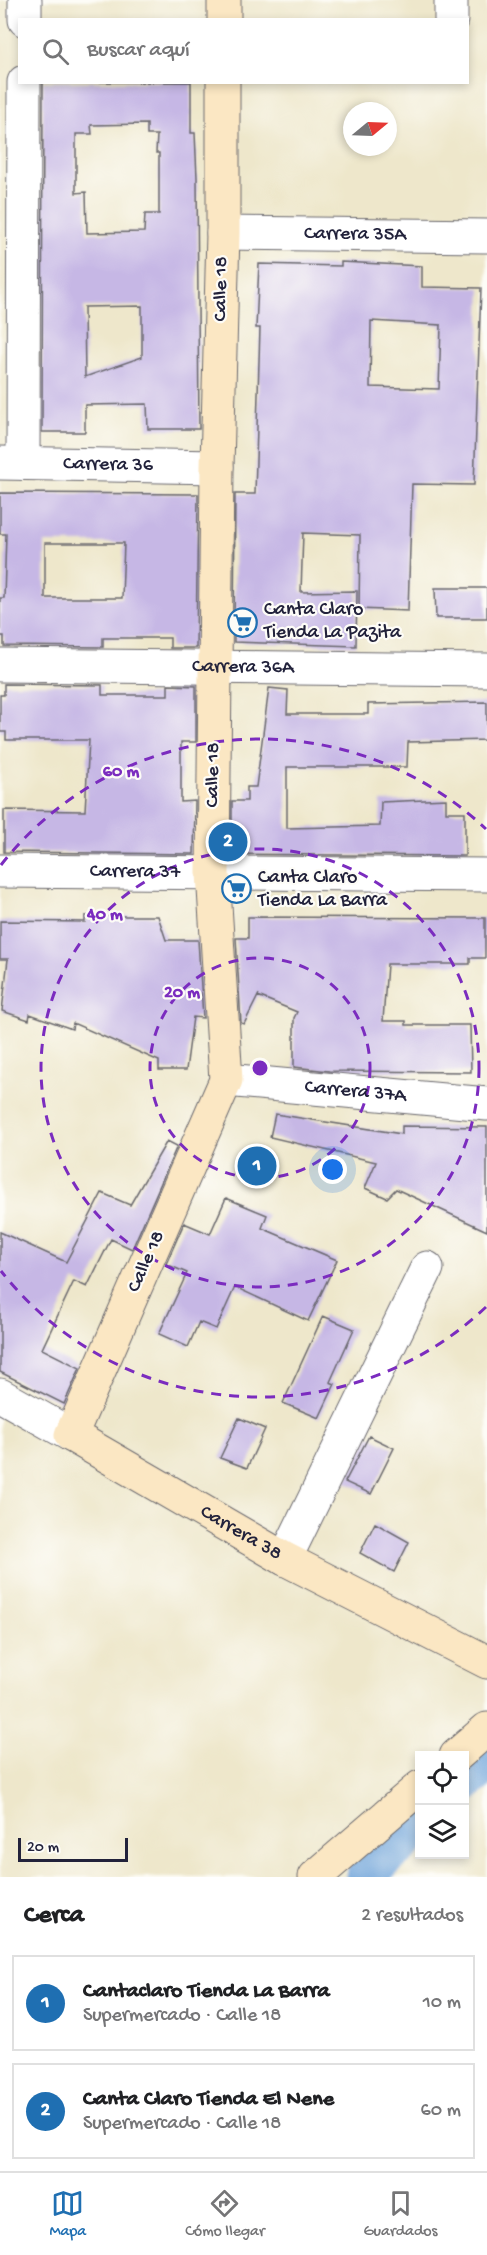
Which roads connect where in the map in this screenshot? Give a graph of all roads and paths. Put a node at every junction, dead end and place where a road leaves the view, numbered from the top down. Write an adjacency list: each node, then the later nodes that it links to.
1 (24, 0): 4 (street)
2 (224, 0): 5 (street)
3 (452, 0): 6 (street)
4 (24, 18)
5 (224, 18)
6 (451, 18)
7 (24, 84): 11 (street)
8 (224, 84): 9 (street, Calle 18)
9 (223, 233): 10 (street, Carrera 35A); 12 (street, Calle 18)
10 (487, 236)
11 (11, 463): 12 (street, Carrera 36)
12 (217, 467): 14 (street, Calle 18)
13 (0, 665): 14 (street, Carrera 36A)
14 (215, 666): 15 (street, Carrera 36A); 17 (street, Calle 18)
15 (487, 670)
16 (0, 871): 17 (street, Carrera 37)
17 (213, 873): 18 (street, Carrera 37); 19 (street, Calle 18)
18 (487, 875)
19 (226, 1080): 20 (street, Carrera 37A); 23 (street, Calle 18)
20 (487, 1104)
21 (427, 1268): 24 (street)
22 (0, 1395): 23 (street, Carrera 38)
23 (71, 1435): 24 (street, Carrera 38)
24 (285, 1559): 25 (street, Carrera 38)
25 (487, 1662)
26 (487, 1729): 27 (street)
27 (461, 1751)
28 (415, 1791): 29 (street)
29 (315, 1877)

